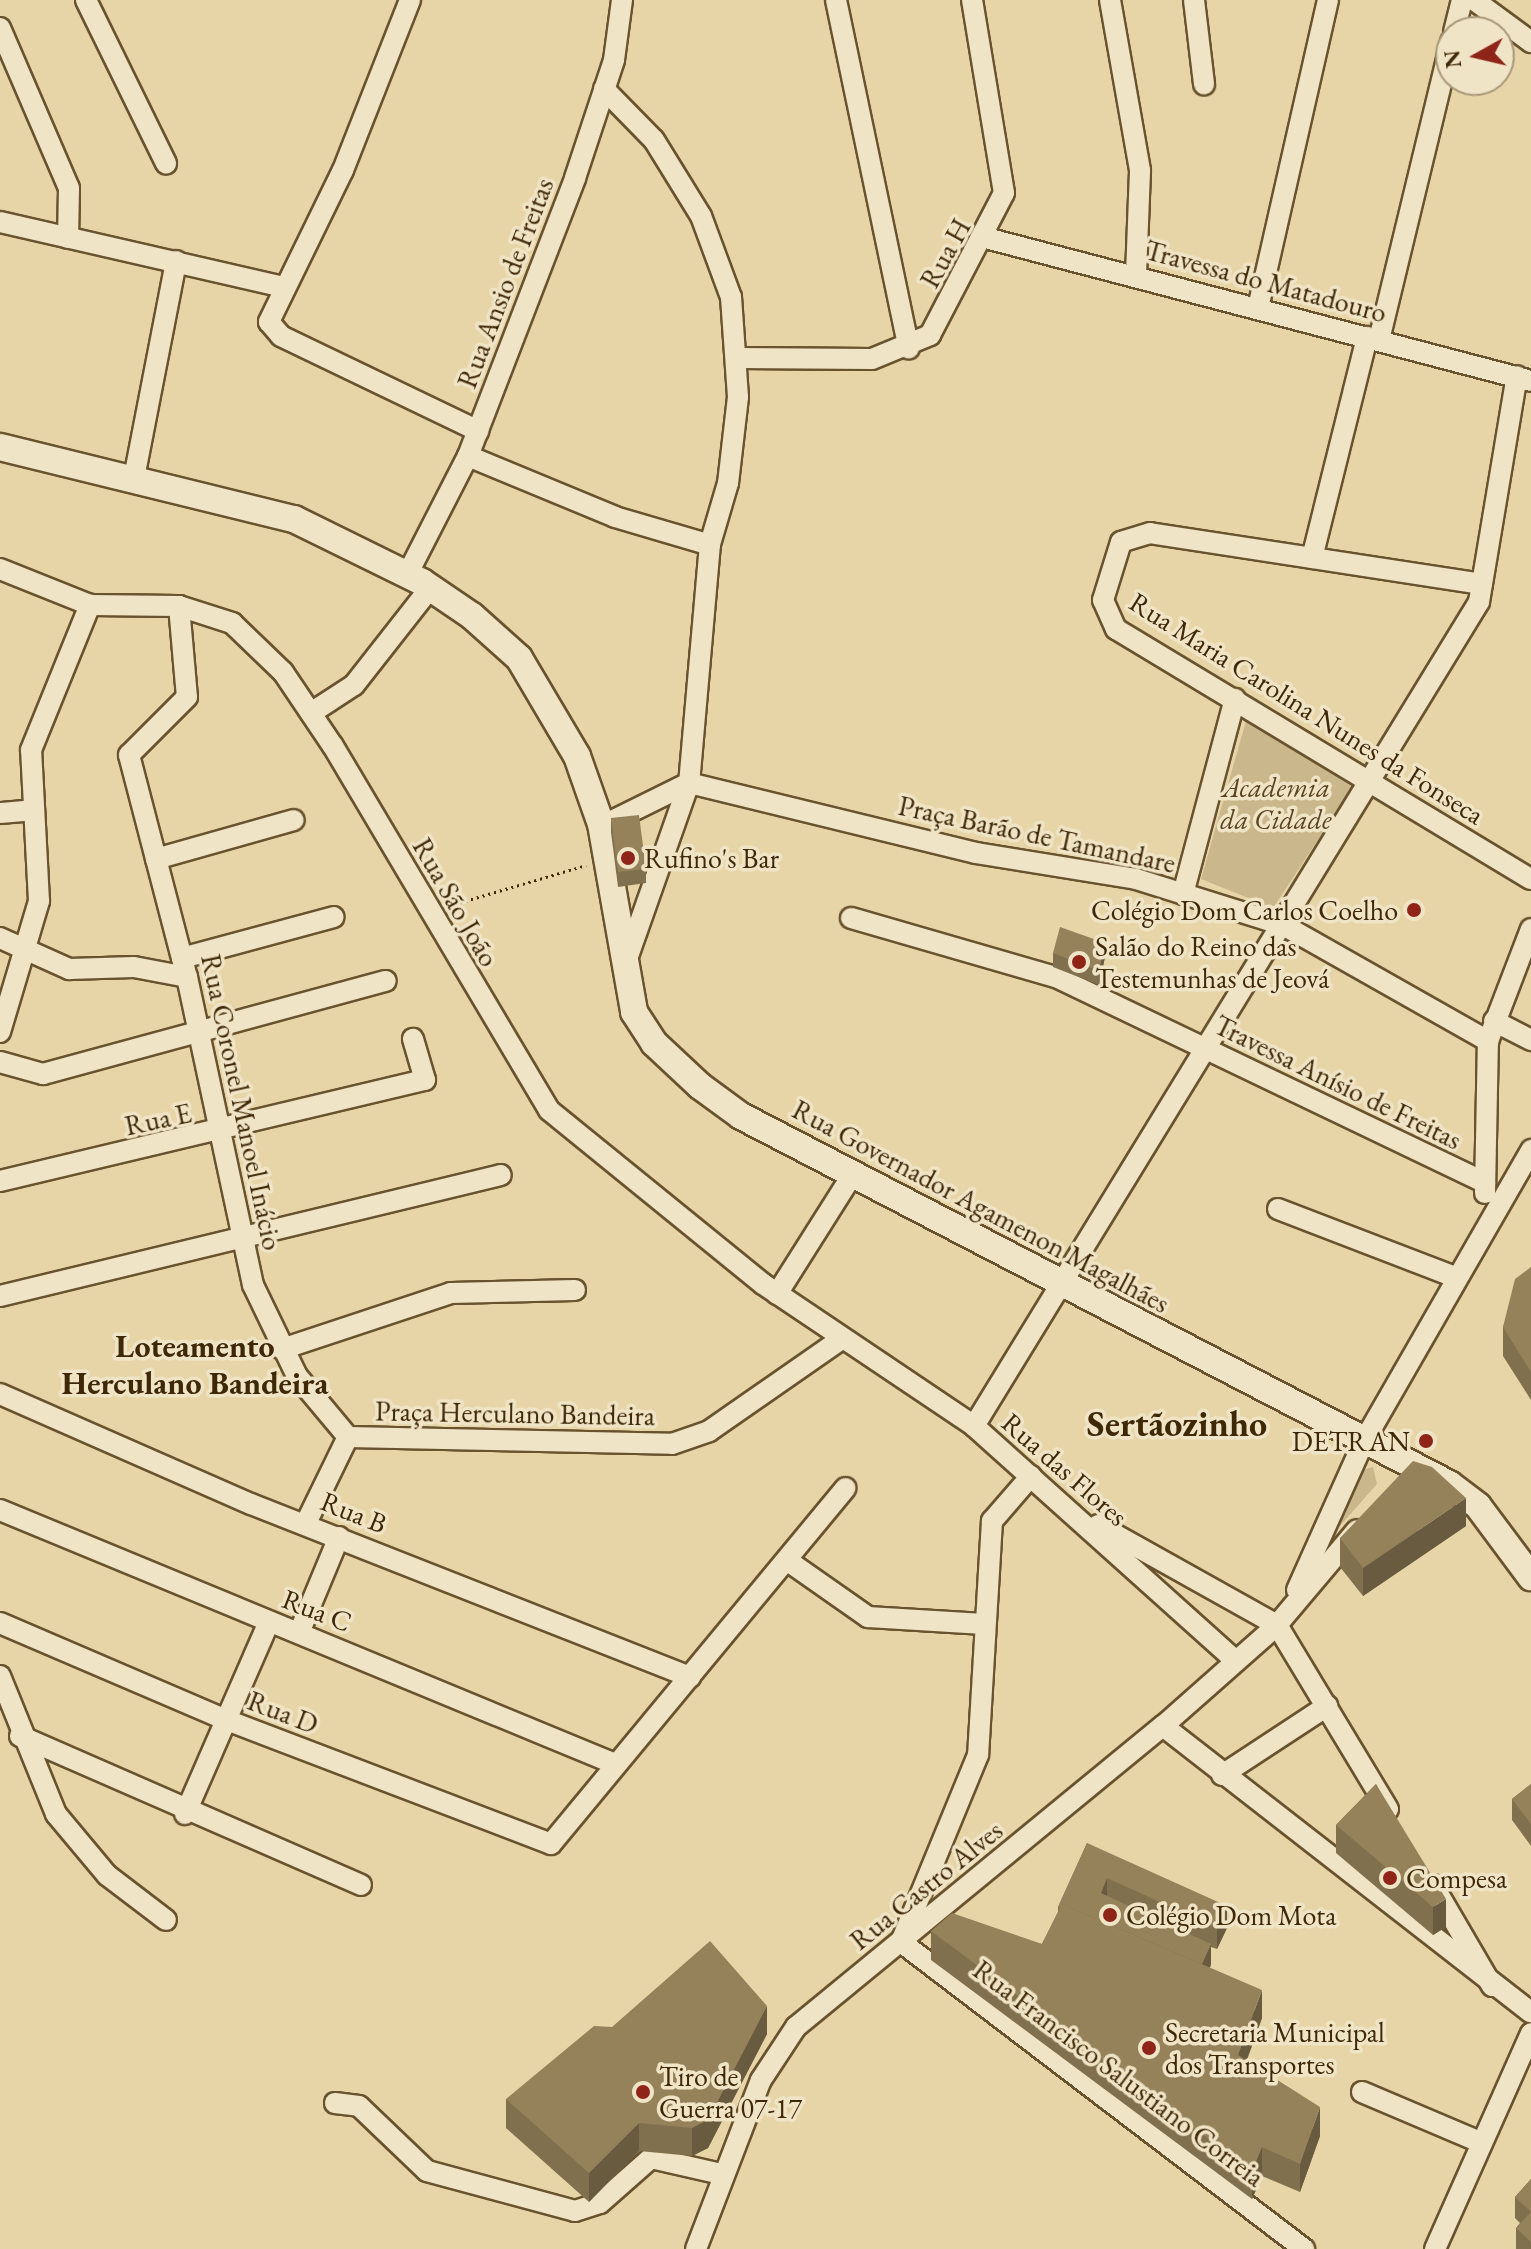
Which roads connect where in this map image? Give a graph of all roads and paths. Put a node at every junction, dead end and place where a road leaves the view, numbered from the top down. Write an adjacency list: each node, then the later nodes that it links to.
1 (86, 0): 15 (street)
2 (410, 0): 21 (street)
3 (622, 0): 13 (street, Rua Ansio de Freitas)
4 (836, 0): 24 (street)
5 (972, 0): 18 (street, Rua H)
6 (1110, 0): 20 (street)
7 (1194, 0): 12 (street)
8 (1328, 0): 22 (street)
9 (1474, 0): 11 (street)
10 (0, 28): 17 (street)
11 (1531, 42)
12 (1204, 84)
13 (604, 89): 25 (street); 27 (street, Rua Ansio de Freitas)
14 (1437, 96): 23 (street)
15 (166, 163)
16 (0, 222): 17 (street)
17 (68, 238): 19 (street)
18 (986, 238): 20 (street, Travessa do Matadouro); 24 (street, Rua H)
19 (176, 261): 21 (street); 30 (street)
20 (1136, 276): 22 (street, Travessa do Matadouro)
21 (284, 287): 27 (street)
22 (1258, 308): 23 (street, Travessa do Matadouro)
23 (1373, 338): 26 (street, Travessa do Matadouro); 32 (street)
24 (909, 348): 25 (street, Rua H)
25 (737, 358): 31 (street)
26 (1524, 379): 35 (street)
27 (478, 431): 29 (street, Rua Ansio de Freitas)
28 (0, 447): 30 (street, Rua Governador Agamenon Magalhães)
29 (468, 456): 31 (street); 34 (street, Rua Ansio de Freitas)
30 (134, 478): 34 (street, Rua Governador Agamenon Magalhães)
31 (710, 545): 42 (street)
32 (1312, 558): 35 (street, Rua Maria Carolina Nunes da Fonseca); 39 (street, Rua Maria Carolina Nunes da Fonseca)
33 (0, 569): 37 (street, Rua São João)
34 (407, 575): 36 (street, Rua Governador Agamenon Magalhães)
35 (1482, 584): 41 (street)
36 (430, 588): 40 (street); 46 (street, Rua Governador Agamenon Magalhães)
37 (90, 605): 38 (street, Rua São João); 43 (street)
38 (179, 606): 40 (street, Rua São João); 47 (street, Rua Coronel Manoel Inácio)
39 (1235, 699): 41 (street, Rua Maria Carolina Nunes da Fonseca); 50 (street)
40 (311, 713): 51 (street, Rua São João)
41 (1371, 780): 49 (street, Rua Maria Carolina Nunes da Fonseca); 54 (street)
42 (689, 783): 46 (street); 50 (street, Praça Barão de Tamandare); 59 (street)
43 (34, 810): 44 (street); 57 (street)
44 (0, 813)
45 (294, 820): 47 (street)
46 (601, 824): 48 (street, Rua Governador Agamenon Magalhães)
47 (156, 859): 58 (street, Rua Coronel Manoel Inácio)
48 (607, 860): 51 (path); 59 (street, Rua Governador Agamenon Magalhães)
49 (1531, 879)
50 (1183, 894): 54 (street, Praça Barão de Tamandare)
51 (431, 915): 80 (street, Rua São João)
52 (334, 917): 58 (street)
53 (851, 918): 66 (street, Travessa Anísio de Freitas)
54 (1283, 925): 61 (street, Praça Barão de Tamandare); 66 (street)
55 (1531, 929): 61 (street)
56 (0, 938): 57 (street)
57 (27, 945): 58 (street); 62 (street)
58 (185, 967): 63 (street, Rua Coronel Manoel Inácio)
59 (623, 970): 70 (street, Rua Governador Agamenon Magalhães)
60 (386, 981): 63 (street)
61 (1491, 1031): 65 (street, Praça Barão de Tamandare); 73 (street)
62 (0, 1032)
63 (198, 1034): 67 (street); 68 (street, Rua Coronel Manoel Inácio)
64 (413, 1039): 68 (street, Rua E)
65 (1531, 1040)
66 (1208, 1050): 73 (street, Travessa Anísio de Freitas); 78 (street)
67 (0, 1062)
68 (217, 1134): 72 (street, Rua E); 76 (street, Rua Coronel Manoel Inácio)
69 (1531, 1150): 75 (street)
70 (853, 1174): 78 (street, Rua Governador Agamenon Magalhães); 80 (street)
71 (501, 1175): 76 (street)
72 (0, 1181)
73 (1485, 1183): 75 (street)
74 (1278, 1209): 77 (street)
75 (1484, 1225): 77 (street)
76 (242, 1242): 81 (street); 83 (street, Rua Coronel Manoel Inácio)
77 (1455, 1277): 87 (street)
78 (1061, 1284): 85 (street); 87 (street, Rua Governador Agamenon Magalhães)
79 (575, 1290): 83 (street)
80 (777, 1294): 82 (street, Rua São João)
81 (0, 1296)
82 (840, 1340): 85 (street, Rua das Flores); 86 (street, Praça Herculano Bandeira)
83 (282, 1349): 86 (street, Rua Coronel Manoel Inácio)
84 (0, 1394): 95 (street, Rua B)
85 (974, 1426): 89 (street, Rua das Flores)
86 (348, 1437): 95 (street)
87 (1364, 1441): 88 (street, Rua Governador Agamenon Magalhães); 99 (street)
88 (1412, 1466): 91 (street); 98 (street, Rua Governador Agamenon Magalhães)
89 (1031, 1476): 94 (street, Rua das Flores); 102 (street)
90 (845, 1488): 97 (street)
91 (1393, 1488)
92 (0, 1510): 100 (street, Rua C)
93 (1373, 1511): 99 (street, Rua Castro Alves)
94 (1081, 1515): 99 (street); 104 (street, Rua das Flores)
95 (306, 1523): 96 (street, Rua B)
96 (339, 1537): 103 (street); 106 (street, Rua B)
97 (788, 1561): 102 (street); 106 (street)
98 (1531, 1577)
99 (1282, 1618): 104 (street, Rua Castro Alves); 107 (street)
100 (269, 1622): 103 (street, Rua C); 108 (street)
101 (0, 1623): 108 (street, Rua D)
102 (984, 1624): 118 (street)
103 (299, 1633): 111 (street, Rua C)
104 (1236, 1661): 109 (street, Rua Castro Alves)
105 (0, 1676): 110 (street)
106 (690, 1677): 111 (street)
107 (1326, 1705): 112 (street); 114 (street)
108 (224, 1719): 111 (street, Rua D); 113 (street)
109 (1163, 1726): 112 (street); 118 (street, Rua Castro Alves)
110 (20, 1736): 113 (street); 117 (street)
111 (615, 1764)
112 (1222, 1775): 119 (street)
113 (185, 1814): 116 (street)
114 (1403, 1835)
115 (1418, 1860): 119 (street)
116 (361, 1885)
117 (166, 1920)
118 (901, 1942): 125 (street, Rua Castro Alves); 127 (street, Rua Francisco Salustiano Correia)
119 (1492, 1986): 120 (street)
120 (1531, 2012)
121 (1531, 2033): 124 (street)
122 (1362, 2092): 124 (street)
123 (335, 2103): 125 (street)
124 (1482, 2143): 128 (street)
125 (721, 2174): 126 (street, Rua Castro Alves)
126 (696, 2249)
127 (1304, 2249)
128 (1435, 2249)

